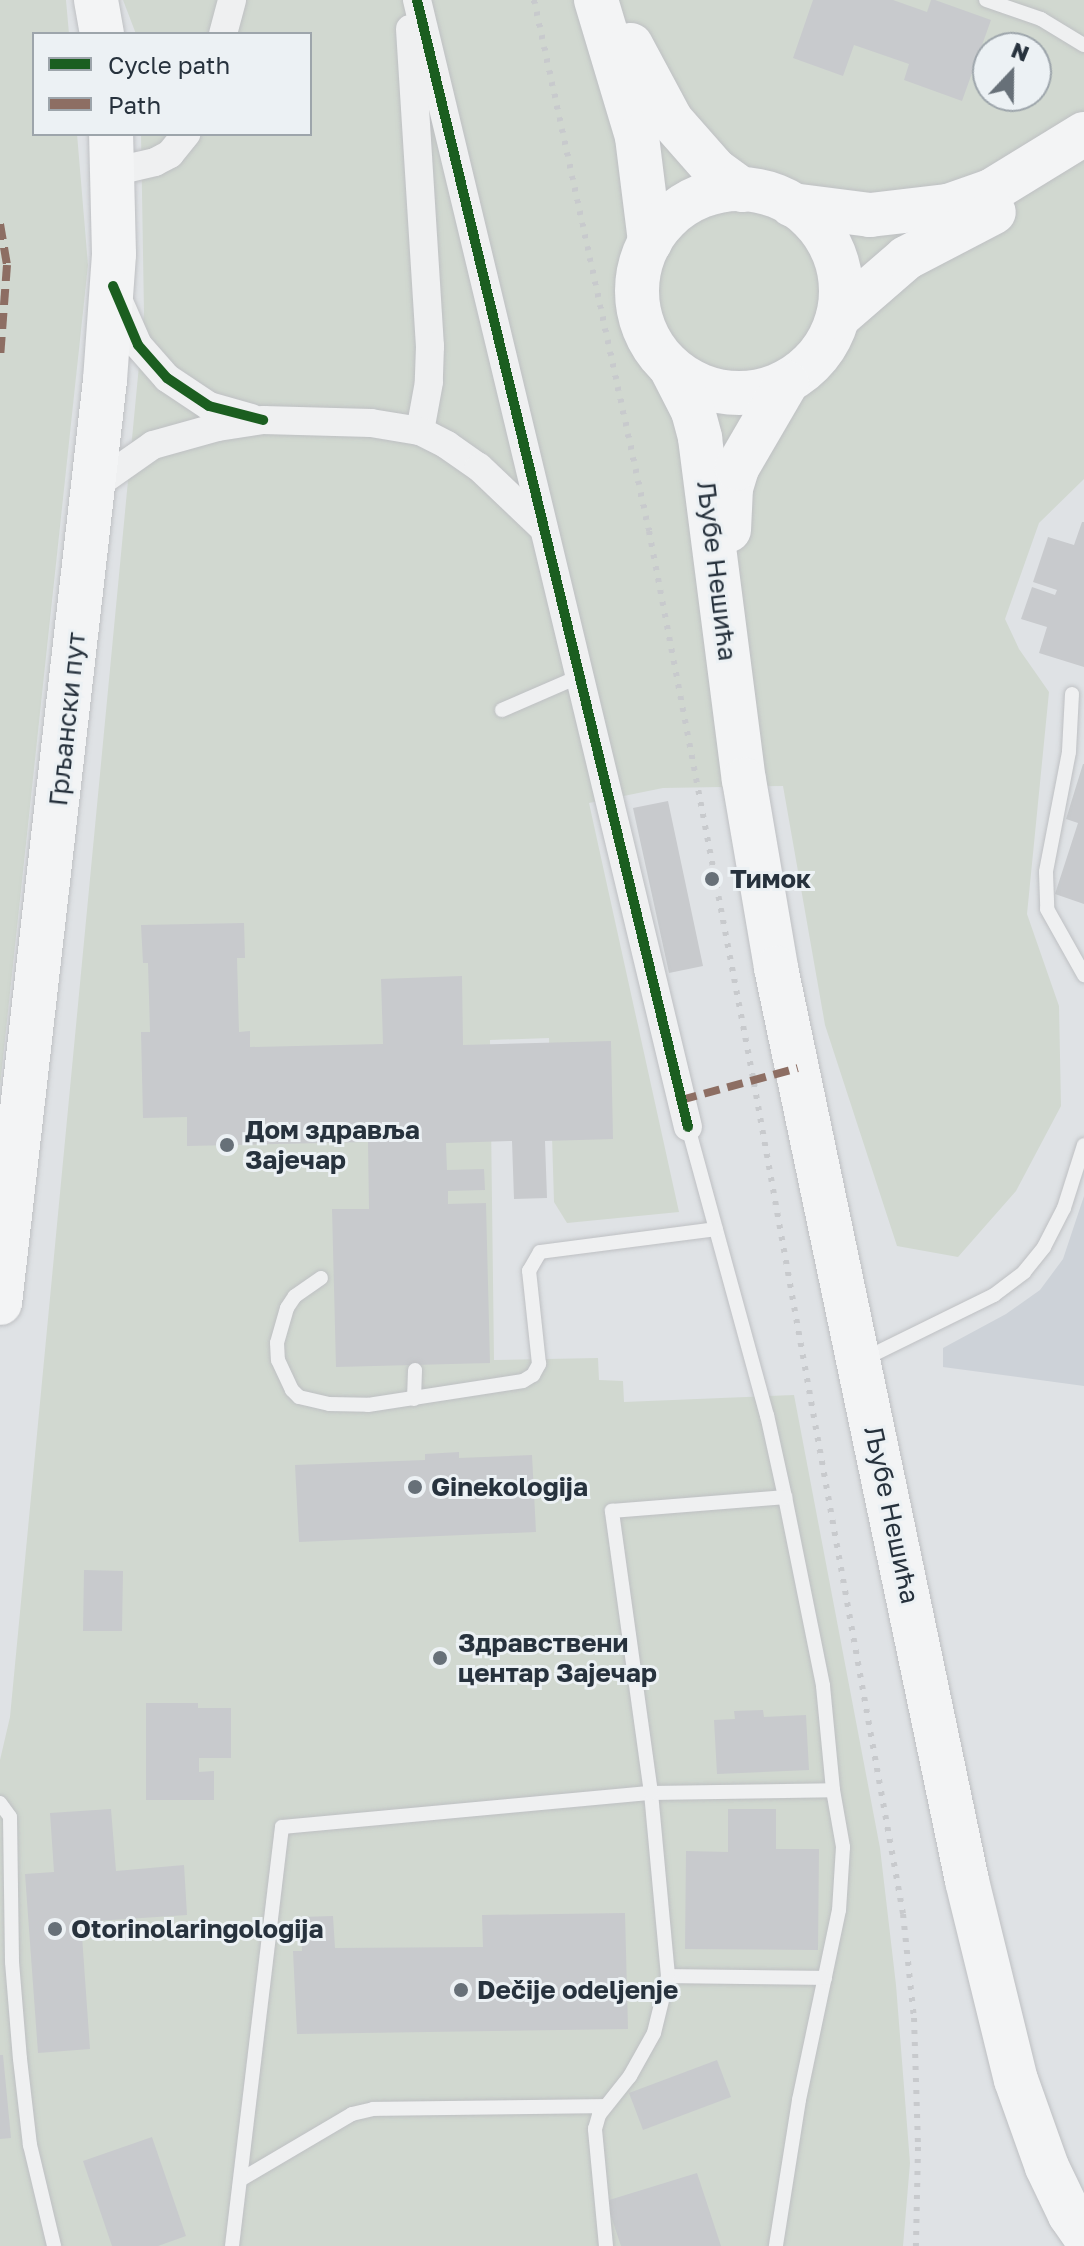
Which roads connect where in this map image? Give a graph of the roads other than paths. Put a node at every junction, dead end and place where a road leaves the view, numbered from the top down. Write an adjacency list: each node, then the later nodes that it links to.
1 (96, 0): 8 (main road)
2 (232, 0): 9 (street)
3 (408, 0): 23 (street)
4 (417, 0): 25 (street)
5 (596, 0): 17 (main road)
6 (614, 0): 15 (main road)
7 (986, 0): 10 (lane)
8 (102, 32)
9 (224, 32)
10 (1084, 45)
11 (1084, 134): 16 (main road)
12 (184, 136): 13 (street)
13 (112, 153): 18 (main road, Грљански пут)
14 (1084, 162): 19 (main road)
15 (743, 190): 16 (main road); 17 (main road)
16 (792, 205): 19 (main road)
17 (650, 242): 20 (main road)
18 (113, 286): 22 (street); 24 (main road, Грљански пут)
19 (838, 317): 21 (main road)
20 (671, 368): 21 (main road); 29 (main road, Љубе Нешића)
21 (787, 382): 29 (main road, Љубе Нешића)
22 (263, 420): 23 (street); 24 (street)
23 (420, 431): 25 (street)
24 (93, 487): 35 (main road, Грљански пут)
25 (543, 528): 26 (street)
26 (578, 677): 28 (lane); 31 (street)
27 (1072, 694): 30 (lane)
28 (502, 710)
29 (744, 780): 36 (main road, Љубе Нешића)
30 (1084, 975)
31 (688, 1127): 33 (lane)
32 (1084, 1145): 36 (lane)
33 (716, 1229): 38 (lane); 39 (lane)
34 (321, 1278): 38 (lane)
35 (0, 1303)
36 (860, 1361): 48 (main road, Љубе Нешића)
37 (415, 1370): 38 (lane)
38 (414, 1399)
39 (785, 1497): 40 (lane); 41 (lane)
40 (833, 1790): 41 (lane); 45 (lane)
41 (651, 1793): 44 (lane); 47 (lane)
42 (0, 1803): 43 (lane)
43 (6, 1962): 49 (lane)
44 (668, 1976): 45 (lane); 46 (lane)
45 (825, 1978): 52 (lane)
46 (605, 2106): 47 (lane); 51 (lane)
47 (240, 2180): 50 (lane)
48 (1084, 2235)
49 (54, 2246)
50 (232, 2246)
51 (606, 2246)
52 (776, 2246)

